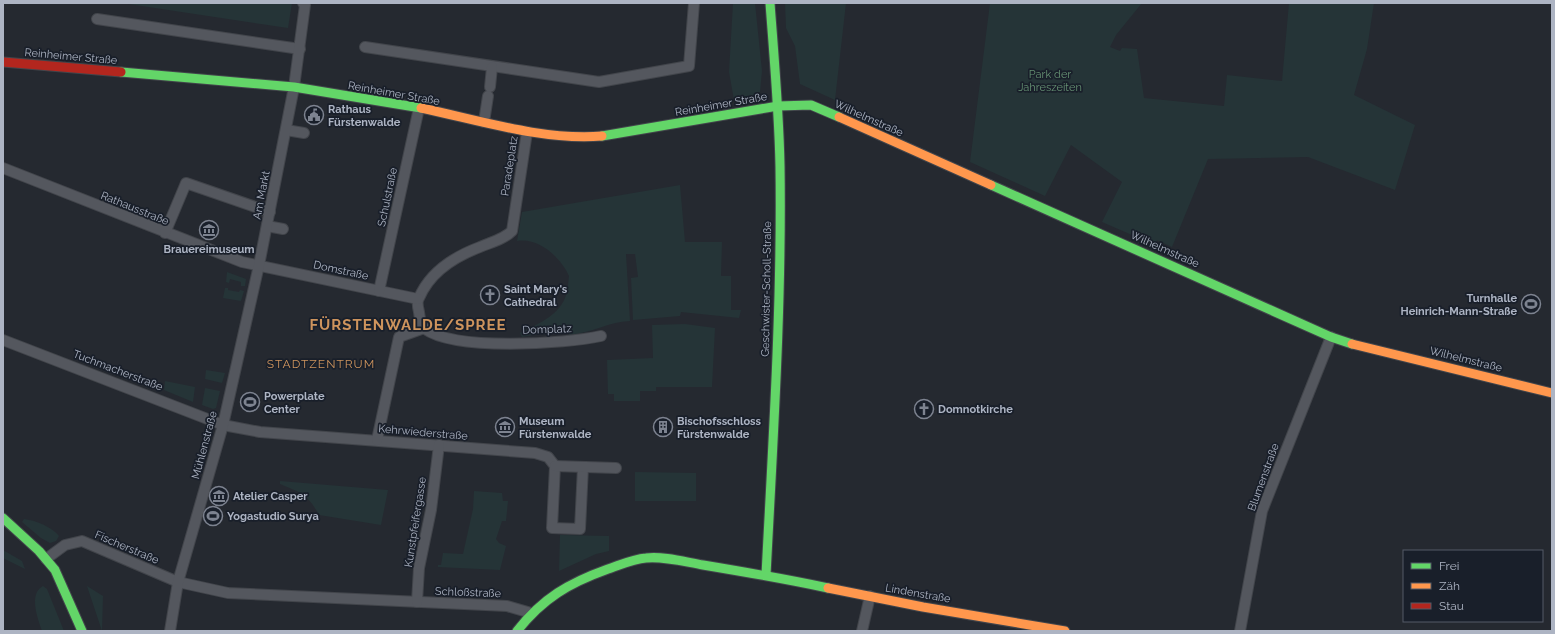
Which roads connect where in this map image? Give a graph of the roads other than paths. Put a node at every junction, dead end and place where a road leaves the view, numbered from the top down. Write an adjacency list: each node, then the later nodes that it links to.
1 (694, 3): 8 (street)
2 (770, 3): 10 (street, Geschwister-Scholl-Straße)
3 (304, 4): 6 (street, Am Markt)
4 (97, 19): 6 (street)
5 (365, 47): 8 (street)
6 (300, 49): 9 (street, Am Markt)
7 (3, 62): 9 (street, Reinheimer Straße)
8 (492, 67): 12 (street)
9 (294, 87): 11 (street, Reinheimer Straße); 13 (street, Am Markt)
10 (778, 106): 14 (street, Reinheimer Straße); 26 (street, Wilhelmstraße); 37 (street, Geschwister-Scholl-Straße)
11 (419, 108): 12 (street, Reinheimer Straße); 22 (street, Schulstraße)
12 (484, 122): 14 (street, Reinheimer Straße)
13 (286, 130): 15 (street); 17 (street, Am Markt)
14 (527, 132): 23 (street, Paradeplatz)
15 (304, 133)
16 (3, 168): 20 (street, Rathausstraße)
17 (270, 212): 18 (street, Am Markt); 20 (street)
18 (267, 226): 19 (street); 21 (street, Am Markt)
19 (283, 229)
20 (165, 233): 21 (street, Rathausstraße)
21 (259, 266): 22 (street, Domstraße); 29 (street, Mühlenstraße)
22 (379, 290): 23 (street, Domstraße)
23 (418, 299): 24 (street)
24 (424, 328): 25 (street, Domplatz); 30 (street)
25 (601, 336)
26 (1331, 337): 28 (street, Wilhelmstraße); 47 (street, Blumenstraße)
27 (3, 340): 29 (street, Tuchmacherstraße)
28 (1552, 393)
29 (223, 425): 30 (street, Kehrwiederstraße); 38 (street, Mühlenstraße)
30 (377, 440): 31 (street, Kehrwiederstraße)
31 (439, 445): 32 (street, Kehrwiederstraße); 40 (street, Kunstpfeifergasse)
32 (555, 466): 33 (street); 33 (street)
33 (582, 467): 34 (street)
34 (616, 468)
35 (3, 518): 36 (street)
36 (46, 559): 38 (street, Fischerstraße); 42 (street)
37 (766, 575): 39 (street, Lindenstraße); 41 (street)
38 (178, 582): 40 (street, Schloßstraße); 43 (street, Mühlenstraße)
39 (870, 596): 45 (street); 46 (street, Lindenstraße)
40 (418, 602): 41 (street, Schloßstraße)
41 (531, 613): 44 (street)
42 (82, 631)
43 (170, 631)
44 (516, 631)
45 (862, 631)
46 (1065, 631)
47 (1240, 631)

